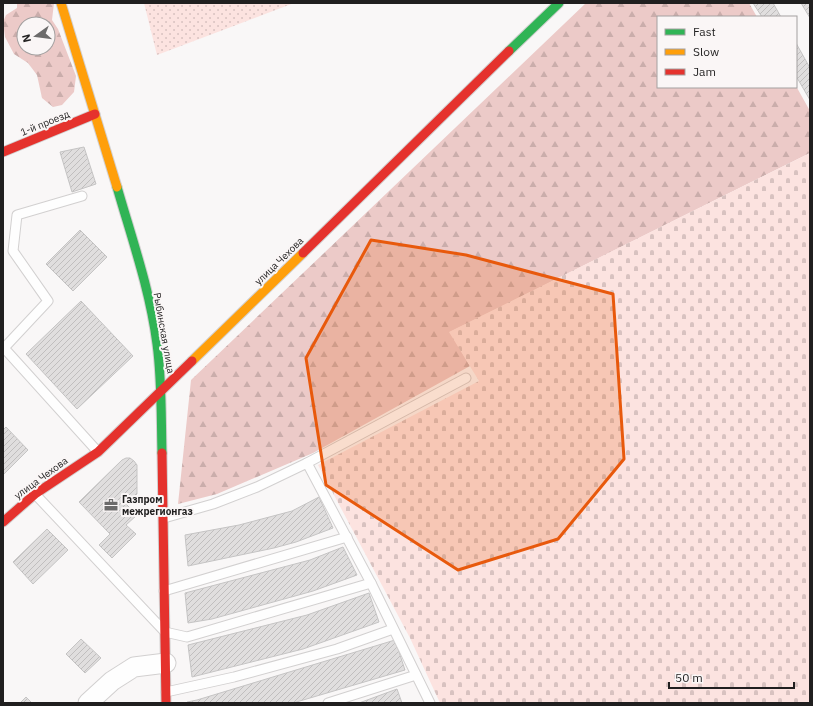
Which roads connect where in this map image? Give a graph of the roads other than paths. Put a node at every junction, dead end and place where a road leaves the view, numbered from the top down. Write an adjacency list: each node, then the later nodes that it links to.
1 (61, 3): 3 (street, Рыбинская улица)
2 (559, 3): 7 (street, улица Чехова)
3 (95, 114): 4 (street, 1-й проезд); 7 (street, Рыбинская улица)
4 (3, 152)
5 (82, 196): 8 (lane)
6 (466, 378): 9 (lane)
7 (161, 392): 8 (street, улица Чехова); 11 (street, Рыбинская улица)
8 (98, 452): 10 (street, улица Чехова)
9 (307, 463): 11 (lane); 13 (lane)
10 (35, 494): 12 (street, улица Чехова); 17 (lane)
11 (164, 518): 15 (street, Рыбинская улица)
12 (3, 522)
13 (347, 537): 14 (lane); 15 (lane)
14 (371, 582): 16 (lane); 17 (lane)
15 (164, 592): 17 (street, Рыбинская улица)
16 (393, 629): 19 (lane); 20 (lane)
17 (165, 632): 18 (street, Рыбинская улица)
18 (166, 663): 20 (street, Рыбинская улица); 21 (street)
19 (416, 675): 23 (lane); 24 (lane)
20 (166, 692): 22 (street, Рыбинская улица)
21 (88, 703)
22 (166, 703)
23 (328, 703)
24 (430, 703)

